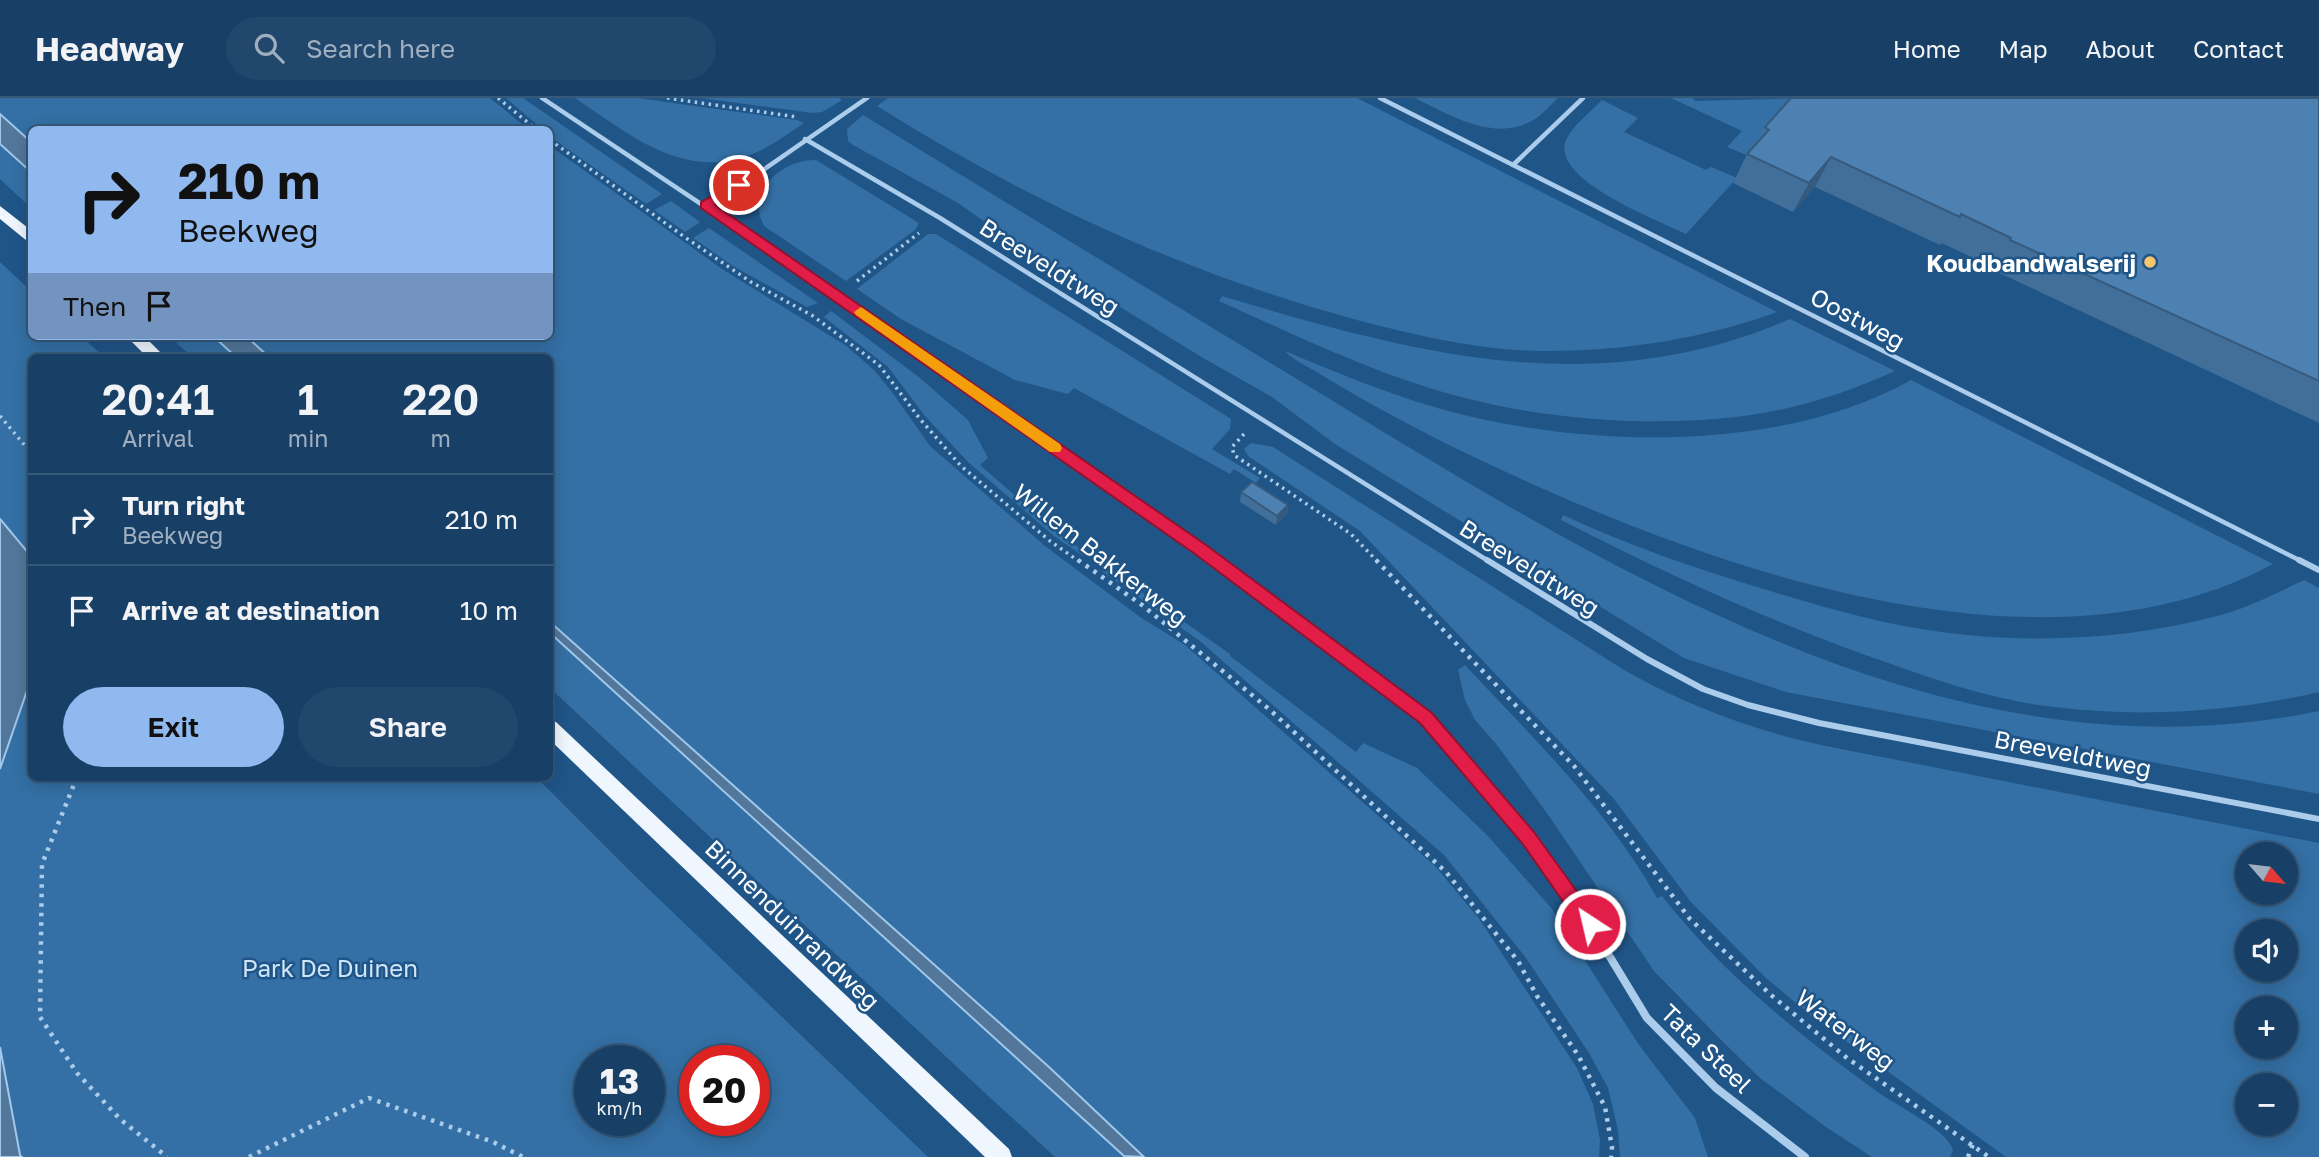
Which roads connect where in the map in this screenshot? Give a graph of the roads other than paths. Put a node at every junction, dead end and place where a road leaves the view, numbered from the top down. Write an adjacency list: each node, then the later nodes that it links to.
1 (541, 98): 7 (lane)
2 (867, 98): 5 (lane)
3 (1380, 98): 6 (lane, Oostweg)
4 (1584, 98): 6 (lane)
5 (805, 139): 7 (lane); 14 (lane, Breeveldtweg)
6 (1513, 165): 12 (lane, Oostweg)
7 (706, 205): 15 (lane)
8 (0, 211): 9 (main road)
9 (28, 236)
10 (138, 340): 11 (main road)
11 (154, 354)
12 (2319, 570)
13 (553, 731): 17 (main road, Binnenduinrandweg)
14 (2319, 819)
15 (1590, 924): 16 (street, Tata Steel)
16 (1791, 1153): 18 (street)
17 (1001, 1157)
18 (1805, 1157)

